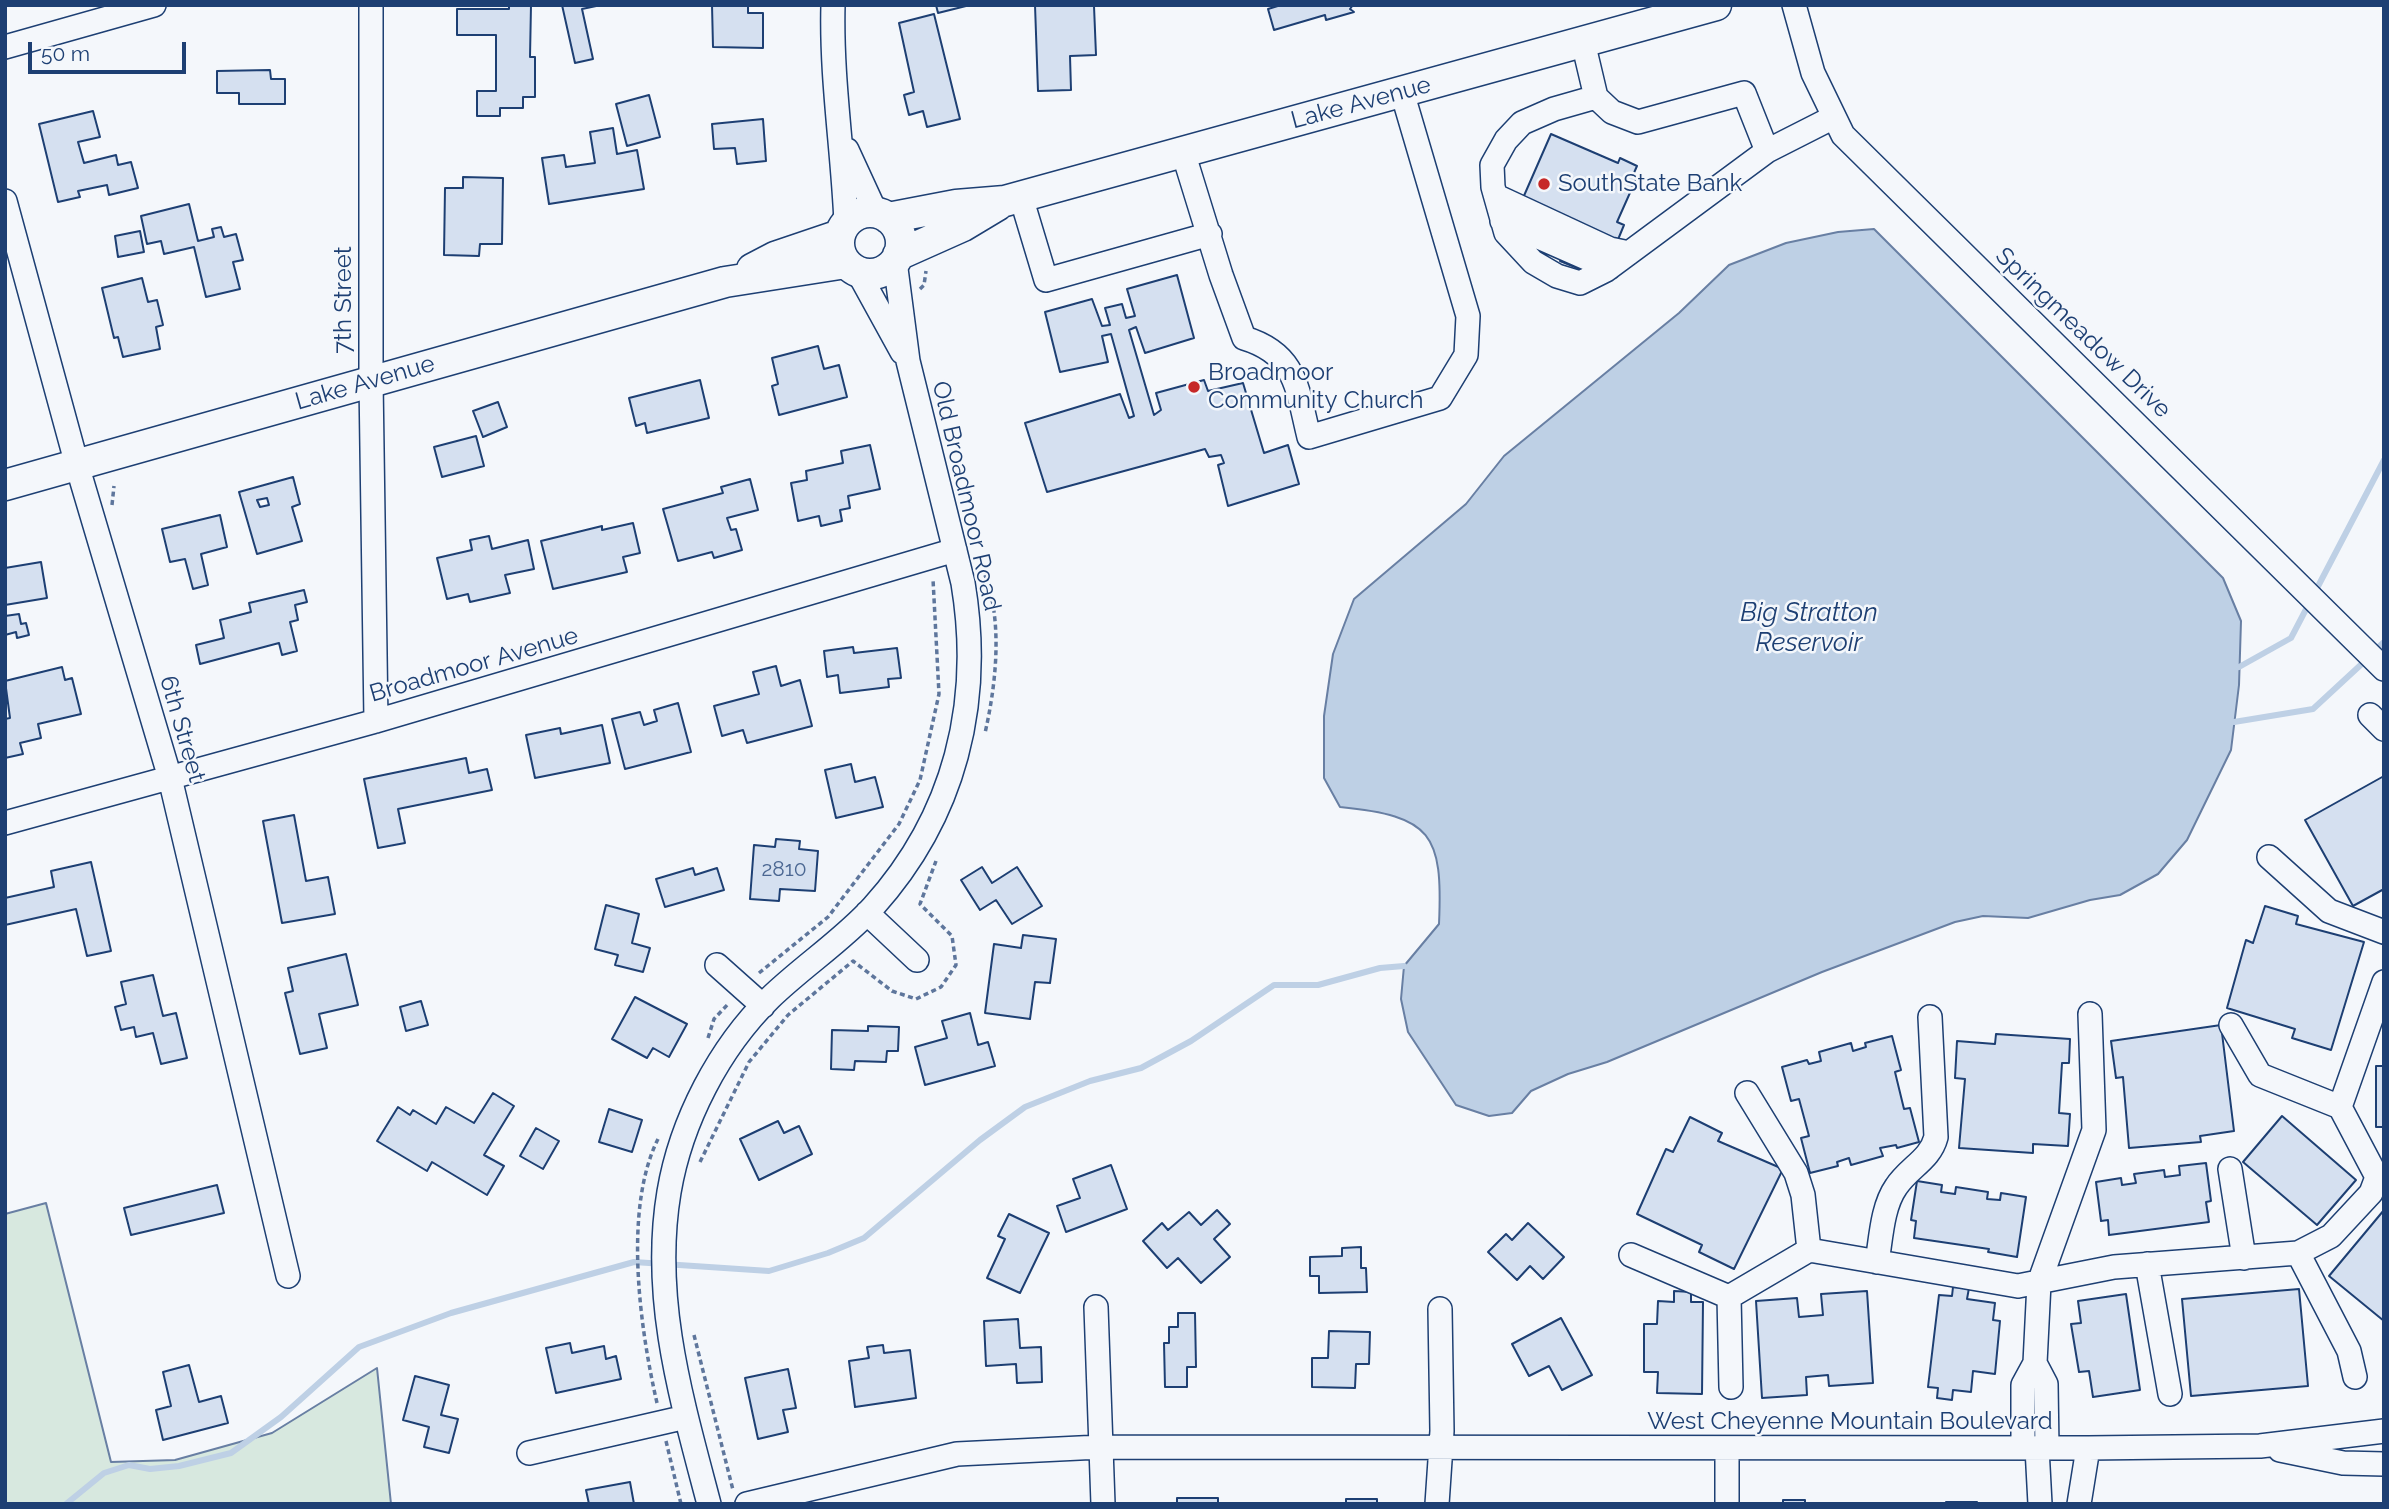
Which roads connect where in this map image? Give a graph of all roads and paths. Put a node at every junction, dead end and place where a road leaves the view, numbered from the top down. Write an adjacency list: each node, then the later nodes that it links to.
1 (154, 5): 7 (street)
2 (371, 5): 23 (street, 7th Street)
3 (832, 5): 11 (street, Old Broadmoor Road)
4 (1716, 5): 6 (main road, Lake Avenue)
5 (1794, 5): 10 (street, Springmeadow Drive)
6 (1583, 42): 8 (main road, Lake Avenue); 9 (street)
7 (5, 47)
8 (1402, 92): 13 (main road, Lake Avenue); 18 (street)
9 (1596, 97): 12 (street); 17 (street)
10 (1832, 118): 12 (street); 28 (street, Springmeadow Drive)
11 (841, 138): 16 (street, Old Broadmoor Road); 19 (street, Old Broadmoor Road)
12 (1767, 151): 21 (street)
13 (1183, 152): 14 (main road, Lake Avenue); 18 (street)
14 (1013, 199): 16 (main road, Lake Avenue); 18 (street); 20 (main road, Lake Avenue)
15 (5, 201): 24 (street, 6th Street)
16 (882, 215): 19 (main road); 20 (main road)
17 (1501, 215): 21 (street); 21 (street)
18 (1210, 234)
19 (847, 248): 20 (main road); 22 (street, Old Broadmoor Road); 23 (main road, Lake Avenue)
20 (897, 258): 22 (street, Old Broadmoor Road)
21 (1613, 264)
22 (908, 361): 26 (street, Old Broadmoor Road)
23 (371, 381): 24 (main road, Lake Avenue); 29 (street, 7th Street)
24 (77, 465): 25 (main road, Lake Avenue); 30 (street, 6th Street)
25 (5, 485)
26 (955, 550): 27 (street, Broadmoor Avenue); 34 (street, Old Broadmoor Road)
27 (930, 558): 29 (street, Broadmoor Avenue); 39 (path)
28 (2384, 669)
29 (376, 721): 30 (street, Broadmoor Avenue)
30 (170, 778): 31 (street, Broadmoor Avenue); 58 (street, 6th Street)
31 (5, 823)
32 (939, 855): 48 (path)
33 (2269, 857): 35 (street)
34 (867, 913): 36 (street); 40 (street, Old Broadmoor Road)
35 (2384, 932)
36 (917, 960)
37 (716, 965): 39 (street)
38 (2384, 982): 46 (street)
39 (743, 989): 40 (street); 44 (path)
40 (763, 1006): 67 (street, Old Broadmoor Road)
41 (2090, 1014): 59 (street)
42 (1930, 1017): 55 (street)
43 (2231, 1025): 46 (street)
44 (707, 1042)
45 (1747, 1093): 51 (street)
46 (2340, 1107): 50 (street)
47 (660, 1135): 57 (path)
48 (697, 1169)
49 (2230, 1169): 54 (street)
50 (2380, 1176): 52 (street)
51 (1809, 1250): 55 (street); 60 (street)
52 (2298, 1253): 54 (street); 64 (street)
53 (1631, 1255): 60 (street)
54 (2244, 1258): 56 (street)
55 (1877, 1262): 59 (street)
56 (2147, 1264): 59 (street); 66 (street)
57 (638, 1272)
58 (288, 1276)
59 (2039, 1283): 73 (street)
60 (1729, 1297): 65 (street)
61 (1096, 1307): 70 (street)
62 (1440, 1309): 71 (street)
63 (692, 1328): 77 (path)
64 (2355, 1377)
65 (1731, 1387)
66 (2170, 1394)
67 (686, 1417): 75 (street); 78 (street, Old Broadmoor Road)
68 (2384, 1431): 69 (street, West Cheyenne Mountain Boulevard)
69 (2260, 1446): 74 (street, West Cheyenne Mountain Boulevard); 76 (street, West Cheyenne Mountain Boulevard)
70 (1100, 1447): 71 (street, West Cheyenne Mountain Boulevard); 77 (street, West Cheyenne Mountain Boulevard); 79 (street)
71 (1440, 1448): 72 (street, West Cheyenne Mountain Boulevard); 80 (street)
72 (1727, 1448): 73 (street, West Cheyenne Mountain Boulevard); 81 (street)
73 (2036, 1448): 74 (street, West Cheyenne Mountain Boulevard); 82 (street)
74 (2088, 1448): 83 (street)
75 (529, 1453)
76 (2384, 1464)
77 (740, 1499)
78 (709, 1504)
79 (1103, 1504)
80 (1437, 1504)
81 (1727, 1504)
82 (2040, 1504)
83 (2079, 1504)

